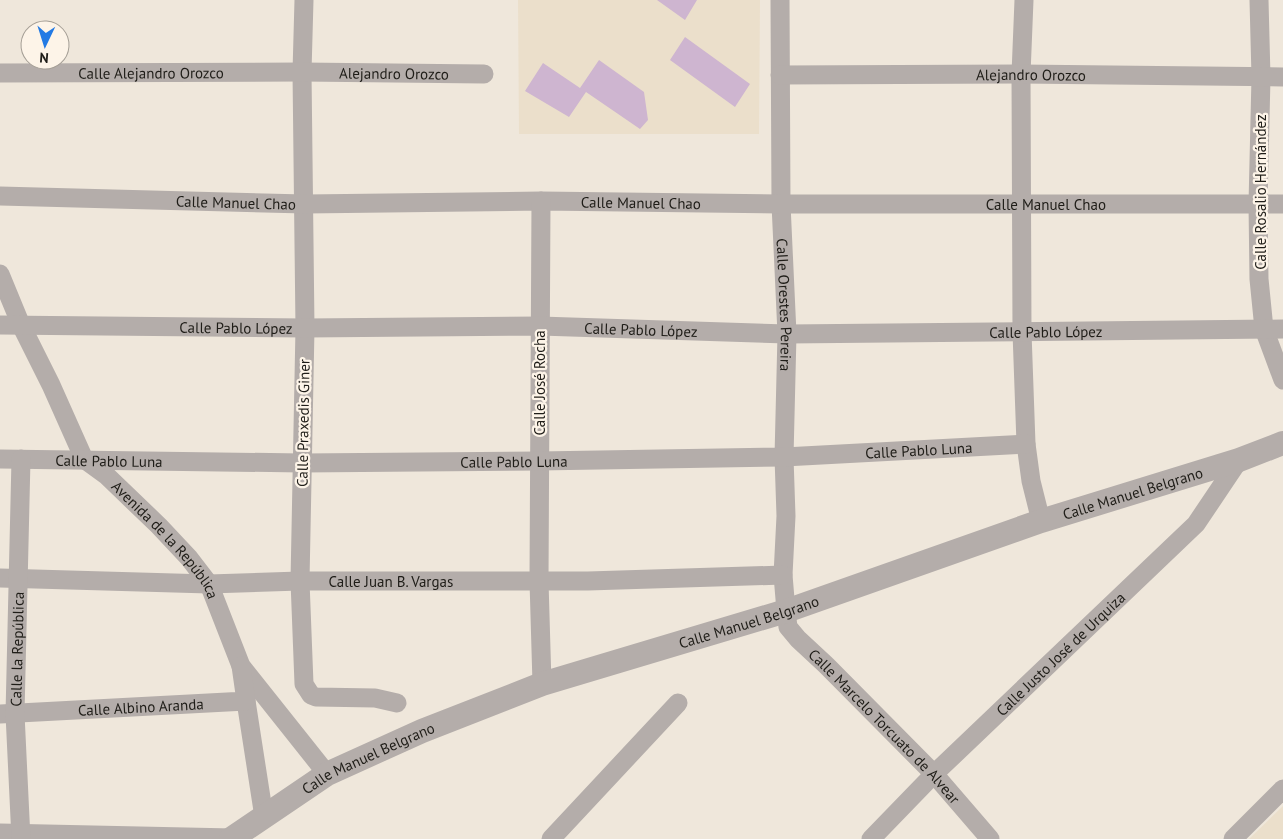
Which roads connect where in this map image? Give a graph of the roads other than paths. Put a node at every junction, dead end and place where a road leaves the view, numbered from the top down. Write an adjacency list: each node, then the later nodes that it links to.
1 (304, 0): 6 (street, Calle Praxedis Giner)
2 (780, 0): 9 (street, Calle Orestes Pereira)
3 (1024, 0): 8 (street)
4 (1259, 0): 10 (street, Calle Rosalio Hernández)
5 (0, 72): 6 (street, Calle Alejandro Orozco)
6 (302, 72): 7 (street, Alejandro Orozco); 15 (street, Calle Praxedis Giner)
7 (484, 74)
8 (1021, 74): 9 (street, Alejandro Orozco); 10 (street, Alejandro Orozco); 14 (street)
9 (780, 75): 16 (street, Calle Orestes Pereira)
10 (1261, 77): 11 (street, Alejandro Orozco); 17 (street, Calle Rosalio Hernández)
11 (1283, 77)
12 (0, 196): 15 (street, Calle Manuel Chao)
13 (541, 201): 15 (street, Calle Manuel Chao); 16 (street, Calle Manuel Chao); 22 (street, Calle José Rocha)
14 (1023, 203): 16 (street, Calle Manuel Chao); 17 (street, Calle Manuel Chao); 26 (street)
15 (305, 204): 23 (street, Calle Praxedis Giner)
16 (781, 204): 27 (street, Calle Orestes Pereira)
17 (1258, 204): 18 (street, Calle Manuel Chao); 24 (street, Calle Rosalio Hernández)
18 (1283, 204)
19 (0, 274): 21 (street, Avenida de la República)
20 (0, 325): 21 (street, Calle Pablo López)
21 (21, 325): 23 (street, Calle Pablo López); 34 (street, Avenida de la República)
22 (540, 326): 23 (street, Calle Pablo López); 27 (street, Calle Pablo López); 36 (street, Calle José Rocha)
23 (305, 328): 37 (street, Calle Praxedis Giner)
24 (1264, 329): 25 (street, Calle Pablo López); 26 (street, Calle Pablo López); 28 (street, Calle Rosalio Hernández)
25 (1283, 329)
26 (1022, 332): 27 (street, Calle Pablo López); 30 (street)
27 (787, 334): 31 (street, Calle Orestes Pereira)
28 (1283, 380)
29 (1283, 443): 35 (street, Calle Manuel Belgrano)
30 (1026, 444): 31 (street, Calle Pablo Luna); 38 (street)
31 (784, 457): 36 (street, Calle Pablo Luna); 39 (street, Calle Orestes Pereira)
32 (0, 459): 33 (street, Calle Pablo Luna)
33 (22, 459): 34 (street, Calle Pablo Luna); 41 (street, Calle la República)
34 (84, 459): 37 (street, Calle Pablo Luna); 44 (street, Avenida de la República)
35 (1239, 460): 38 (street, Calle Manuel Belgrano); 53 (street, Calle Justo José de Urquiza)
36 (539, 461): 37 (street, Calle Pablo Luna); 43 (street, Calle José Rocha)
37 (302, 463): 42 (street, Calle Praxedis Giner)
38 (1041, 520): 45 (street, Calle Manuel Belgrano)
39 (783, 575): 43 (street, Calle Juan B. Vargas); 45 (street, Calle Orestes Pereira)
40 (0, 578): 41 (street, Calle Juan B. Vargas)
41 (19, 579): 44 (street, Calle Juan B. Vargas); 51 (street, Calle la República)
42 (300, 581): 43 (street, Calle Juan B. Vargas); 44 (street, Calle Juan B. Vargas); 49 (street, Calle Praxedis Giner)
43 (539, 581): 47 (street, Calle José Rocha)
44 (209, 584): 46 (street, Avenida de la República)
45 (786, 611): 47 (street, Calle Manuel Belgrano); 53 (street, Calle Marcelo Torcuato de Alvear)
46 (241, 666): 48 (street); 52 (street, Avenida de la República)
47 (542, 684): 52 (street, Calle Manuel Belgrano)
48 (246, 701): 51 (street, Calle Albino Aranda); 55 (street)
49 (397, 703)
50 (678, 703): 59 (street)
51 (8, 714): 57 (street, Calle la República)
52 (327, 774): 55 (street, Calle Manuel Belgrano)
53 (934, 774): 60 (street, Calle Justo José de Urquiza); 61 (street, Calle Marcelo Torcuato de Alvear)
54 (1283, 789): 62 (street)
55 (264, 817): 58 (street, Calle Manuel Belgrano)
56 (0, 833): 57 (street)
57 (20, 836): 58 (street)
58 (232, 839)
59 (552, 839)
60 (871, 839)
61 (990, 839)
62 (1232, 839)

